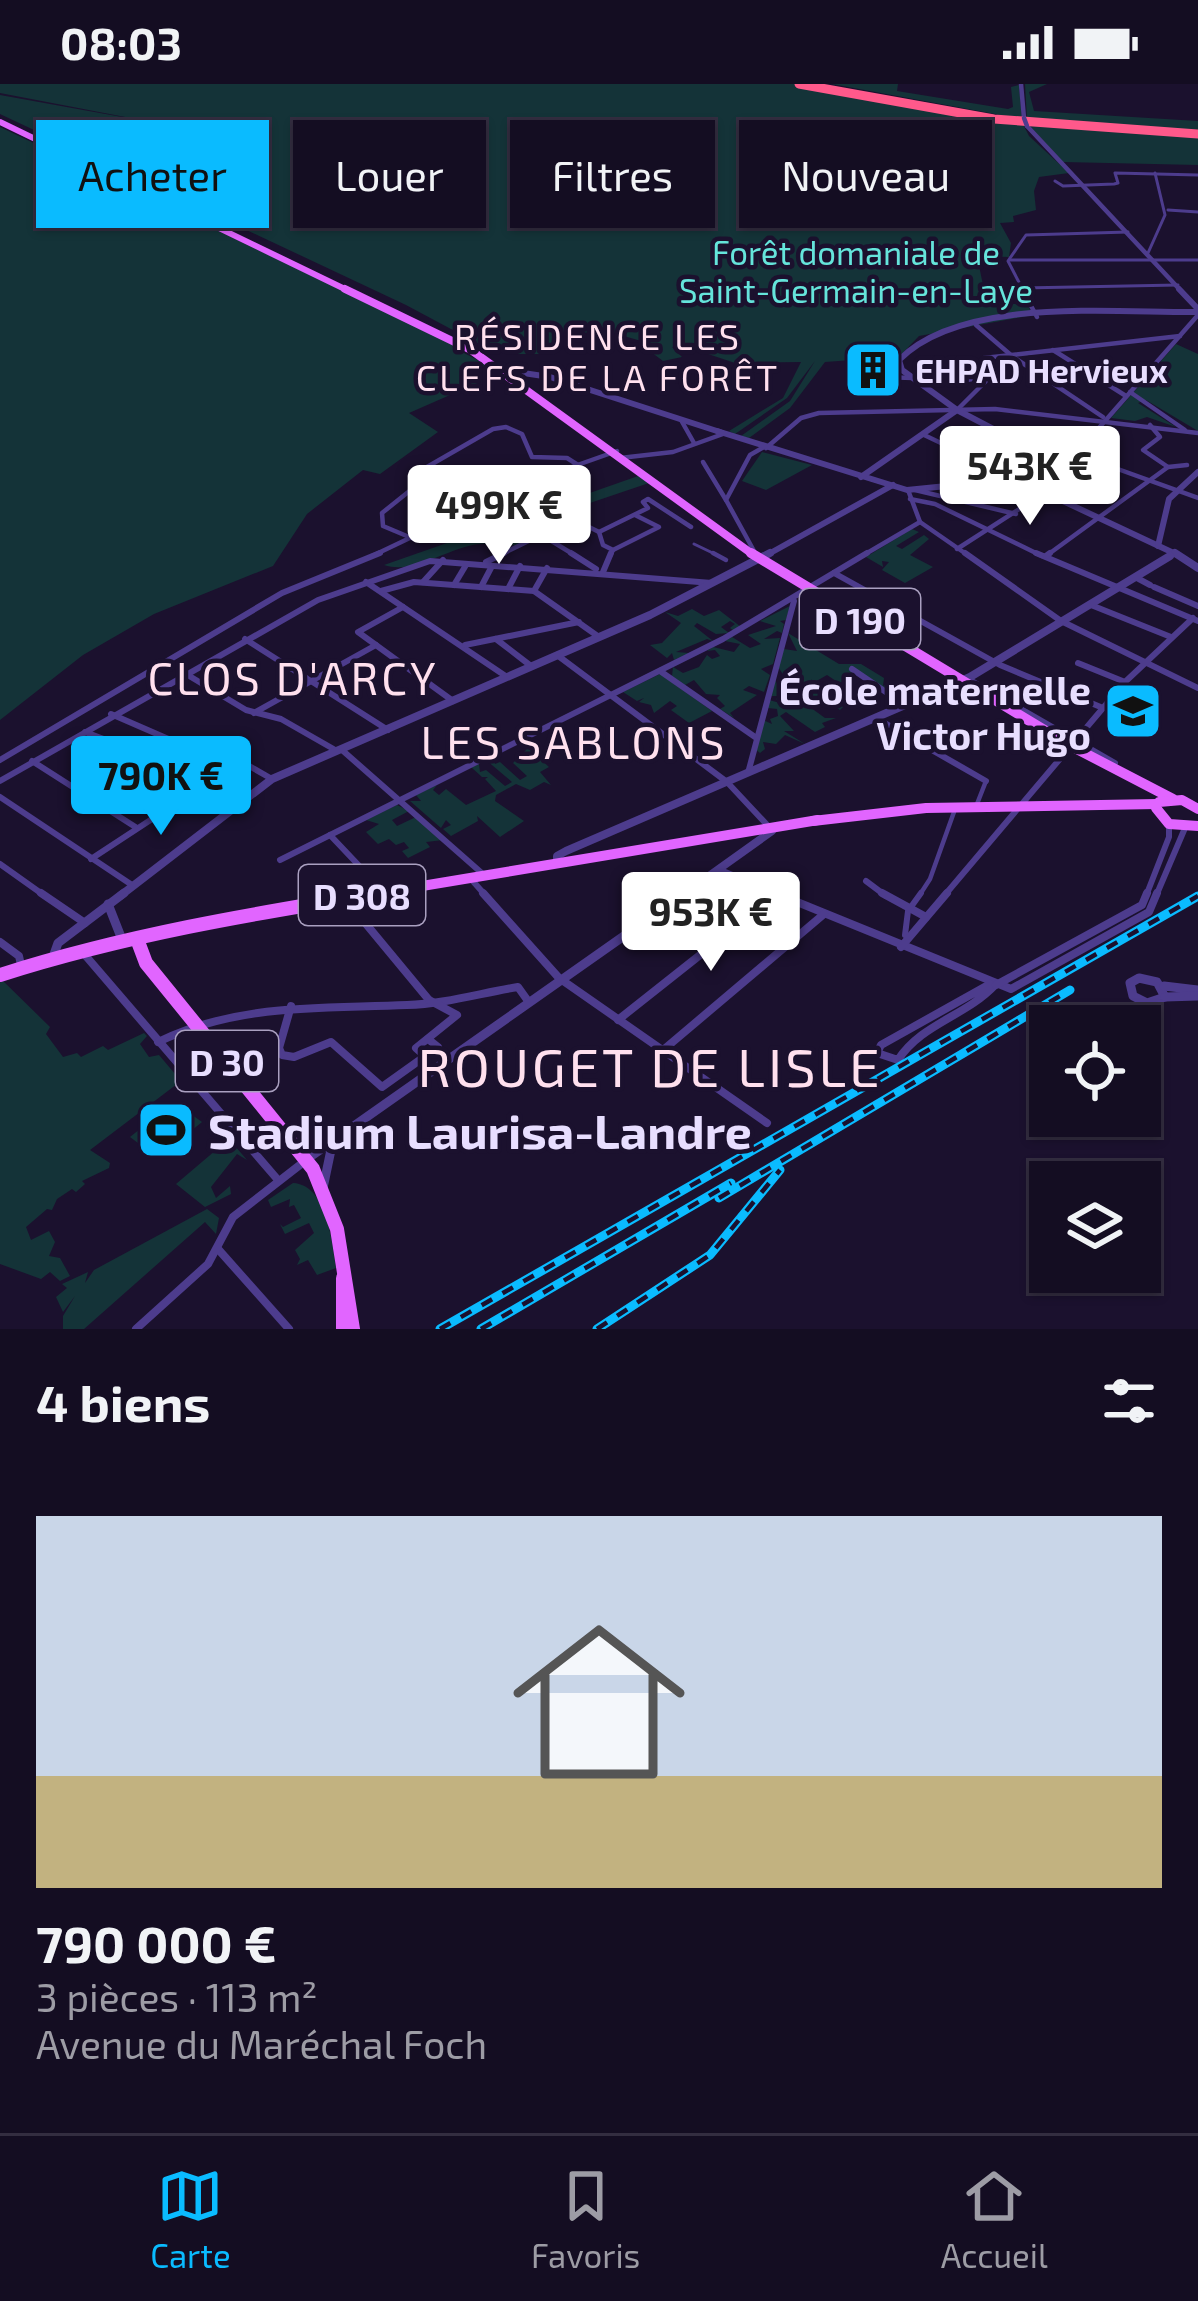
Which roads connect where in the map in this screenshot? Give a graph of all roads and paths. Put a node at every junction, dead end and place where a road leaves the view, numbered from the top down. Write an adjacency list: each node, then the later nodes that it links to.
1 (799, 84): 5 (highway)
2 (823, 84): 5 (highway); 7 (highway)
3 (841, 84): 7 (highway)
4 (1021, 84): 12 (street)
5 (897, 104): 8 (highway)
6 (0, 121): 27 (main road, D 190)
7 (1123, 129): 8 (highway)
8 (1198, 133)
9 (1155, 173): 10 (street); 12 (street); 13 (street)
10 (1198, 175)
11 (1055, 182): 12 (street)
12 (1082, 185): 15 (street)
13 (1168, 209): 14 (street); 16 (street)
14 (1198, 212)
15 (1128, 232): 16 (street); 17 (street)
16 (1150, 255): 17 (street); 18 (street); 19 (street)
17 (1009, 260): 20 (street)
18 (1198, 260)
19 (1178, 285): 20 (street); 21 (street)
20 (1022, 288): 22 (street)
21 (1198, 314): 22 (street); 24 (street)
22 (1037, 317): 23 (street)
23 (976, 325): 26 (street); 30 (street)
24 (1180, 336): 25 (street); 32 (street)
25 (1050, 348): 26 (street); 32 (street)
26 (1010, 354): 29 (street); 34 (street)
27 (506, 370): 35 (street); 46 (main road, D 190)
28 (851, 376): 30 (street)
29 (989, 376): 31 (street); 33 (street)
30 (913, 378): 33 (street)
31 (950, 383)
32 (1128, 394): 34 (street); 37 (street)
33 (957, 410): 34 (street); 40 (street); 44 (street); 45 (street)
34 (1106, 419): 36 (street); 47 (street)
35 (681, 420): 38 (street); 43 (street)
36 (1150, 424): 37 (street); 55 (street)
37 (1186, 430): 39 (street)
38 (722, 433): 41 (street); 43 (street); 44 (street)
39 (1198, 433)
40 (922, 434): 42 (street); 57 (street)
41 (743, 440): 44 (street); 48 (street)
42 (944, 444)
43 (694, 445): 46 (street)
44 (766, 447): 48 (street); 57 (street)
45 (1029, 448): 49 (street); 54 (street)
46 (613, 454): 52 (street); 63 (main road, D 190); 63 (main road, D 190)
47 (1076, 454): 49 (street); 50 (street)
48 (751, 455): 66 (street)
49 (1045, 456): 58 (street)
50 (1094, 461): 59 (street); 64 (street)
51 (703, 462): 66 (street)
52 (578, 465): 76 (street); 76 (street)
53 (1187, 465): 55 (street)
54 (1010, 467)
55 (1168, 467): 59 (street)
56 (1198, 472): 61 (street)
57 (861, 477): 60 (street)
58 (1015, 480): 62 (street); 64 (street)
59 (1148, 481): 61 (street); 69 (street)
60 (885, 485): 62 (street); 83 (street)
61 (1174, 490): 65 (street); 81 (street)
62 (913, 492): 67 (street); 70 (street); 74 (street)
63 (671, 493): 77 (main road, D 190)
64 (1045, 494): 67 (street); 69 (street)
65 (1198, 498)
66 (726, 500): 77 (street)
67 (1016, 514): 74 (street)
68 (635, 515): 72 (street); 73 (street); 80 (street)
69 (1098, 519): 81 (street); 82 (street)
70 (920, 522): 79 (street); 92 (street)
71 (527, 526): 75 (street)
72 (691, 527)
73 (599, 532): 75 (street); 80 (street)
74 (990, 532): 79 (street); 82 (street)
75 (543, 535): 87 (street); 91 (street)
76 (416, 539): 147 (street)
77 (742, 540): 83 (main road, D 190)
78 (694, 544): 85 (street)
79 (957, 549): 112 (street)
80 (614, 550): 91 (street)
81 (1162, 550): 90 (street); 93 (street)
82 (1044, 557): 100 (street)
83 (759, 559): 96 (street); 101 (main road, D 190)
84 (443, 560): 87 (street); 94 (street); 95 (street)
85 (726, 560)
86 (466, 565): 97 (street)
87 (489, 565): 88 (street); 99 (street)
88 (520, 566): 89 (street); 102 (street)
89 (547, 568): 91 (street); 104 (street)
90 (1198, 568)
91 (601, 572): 96 (street)
92 (835, 573): 101 (street); 120 (street)
93 (1134, 576): 98 (street); 100 (street)
94 (365, 581): 103 (street); 116 (street)
95 (424, 582): 97 (street); 103 (street)
96 (712, 584): 113 (street)
97 (454, 585): 99 (street)
98 (1152, 586): 106 (street); 109 (street)
99 (481, 587): 102 (street)
100 (1116, 587): 106 (street); 107 (street)
101 (809, 588): 105 (street); 129 (main road, D 190)
102 (508, 589): 104 (street)
103 (381, 591): 108 (street)
104 (534, 591): 111 (street)
105 (794, 598): 125 (street); 143 (street)
106 (1144, 598): 110 (street)
107 (1088, 604): 112 (street); 114 (street)
108 (404, 606): 117 (street); 118 (street)
109 (1198, 606)
110 (1196, 620): 114 (street)
111 (579, 622): 113 (street); 115 (street)
112 (1061, 622): 120 (street); 121 (street)
113 (599, 637): 119 (street)
114 (1171, 637): 121 (street)
115 (496, 639): 118 (street); 123 (street)
116 (245, 640): 126 (street); 130 (street)
117 (376, 645): 130 (street); 135 (street)
118 (464, 646): 128 (street)
119 (557, 655): 123 (street); 134 (street)
120 (993, 662): 127 (street); 137 (street)
121 (1143, 662): 131 (street); 133 (street)
122 (1078, 663): 131 (street)
123 (531, 666): 128 (street)
124 (852, 669): 136 (street)
125 (660, 671): 134 (street); 143 (street)
126 (184, 673): 138 (street); 139 (street)
127 (976, 673): 129 (street); 132 (street)
128 (507, 677): 135 (street)
129 (961, 680): 132 (street); 136 (street); 144 (main road, D 190)
130 (311, 681): 138 (street); 141 (street)
131 (1125, 682): 137 (street)
132 (982, 684): 144 (street)
133 (1198, 688)
134 (611, 695): 154 (street); 158 (street)
135 (453, 701): 141 (street)
136 (905, 705): 140 (street)
137 (1103, 708): 144 (street)
138 (254, 713): 146 (street)
139 (111, 714): 142 (street); 145 (street)
140 (876, 718): 150 (street); 153 (street)
141 (388, 730): 146 (street)
142 (82, 731): 148 (street); 149 (street)
143 (754, 737): 150 (street)
144 (1073, 743): 162 (street); 163 (street); 163 (main road, D 190)
145 (187, 747): 148 (street); 151 (street)
146 (339, 750): 151 (street); 158 (street)
147 (0, 760)
148 (160, 760): 155 (street); 157 (street)
149 (32, 761): 152 (street); 157 (street)
150 (748, 773): 154 (street)
151 (272, 779): 155 (street)
152 (0, 781)
153 (986, 781): 160 (street)
154 (727, 782): 167 (street); 169 (street)
155 (250, 794): 164 (street)
156 (0, 797): 170 (street)
157 (93, 799): 166 (street)
158 (401, 800): 168 (street); 175 (street)
159 (1196, 805): 163 (main road)
160 (976, 806): 161 (main road, D 308); 162 (main road, D 308)
161 (956, 807): 167 (main road, D 308); 182 (street)
162 (1020, 807): 163 (main road, D 308); 184 (street)
163 (1159, 808): 165 (main road); 174 (street)
164 (229, 810): 166 (street); 177 (street)
165 (1193, 828): 174 (street)
166 (137, 829): 170 (street)
167 (767, 830): 169 (main road, D 308); 173 (street)
168 (330, 835): 171 (street); 178 (street)
169 (565, 858): 175 (main road, D 308)
170 (92, 859): 177 (street)
171 (280, 860)
172 (0, 864): 185 (street)
173 (718, 869): 179 (street); 194 (street)
174 (1162, 870): 195 (street)
175 (477, 876): 178 (main road, D 308); 194 (street)
176 (866, 881): 182 (street)
177 (132, 885): 181 (street)
178 (383, 891): 180 (main road, D 308)
179 (777, 894): 183 (street); 201 (street)
180 (346, 898): 187 (main road, D 308); 198 (street)
181 (108, 904): 185 (street); 187 (street)
182 (908, 911): 184 (street); 186 (street)
183 (824, 914): 189 (street); 204 (street)
184 (926, 917): 189 (street)
185 (85, 922): 191 (street)
186 (905, 935)
187 (129, 938): 190 (main road); 202 (main road, D 30)
188 (0, 942): 192 (street)
189 (901, 947): 195 (street)
190 (84, 953): 191 (main road); 203 (street)
191 (54, 958): 192 (main road)
192 (22, 968): 193 (main road)
193 (0, 975)
194 (560, 978): 199 (street); 201 (street)
195 (996, 985): 195 (street)
196 (1163, 991): 197 (street)
197 (1198, 993)
198 (429, 1000): 199 (street); 200 (street); 200 (street)
199 (528, 1001): 206 (street)
200 (291, 1006): 202 (street)
201 (618, 1020): 204 (street)
202 (194, 1022): 203 (street); 207 (main road, D 30)
203 (158, 1042): 208 (street)
204 (662, 1051): 205 (street)
205 (767, 1123)
206 (334, 1141): 207 (street); 209 (street)
207 (307, 1160): 208 (street); 209 (main road, D 30)
208 (278, 1180): 210 (street)
209 (323, 1190): 211 (main road, D 30)
210 (218, 1249): 212 (street); 213 (street)
211 (343, 1255): 214 (main road, D 30); 215 (main road, D 30)
212 (141, 1328)
213 (289, 1329)
214 (344, 1329)
215 (353, 1329)

